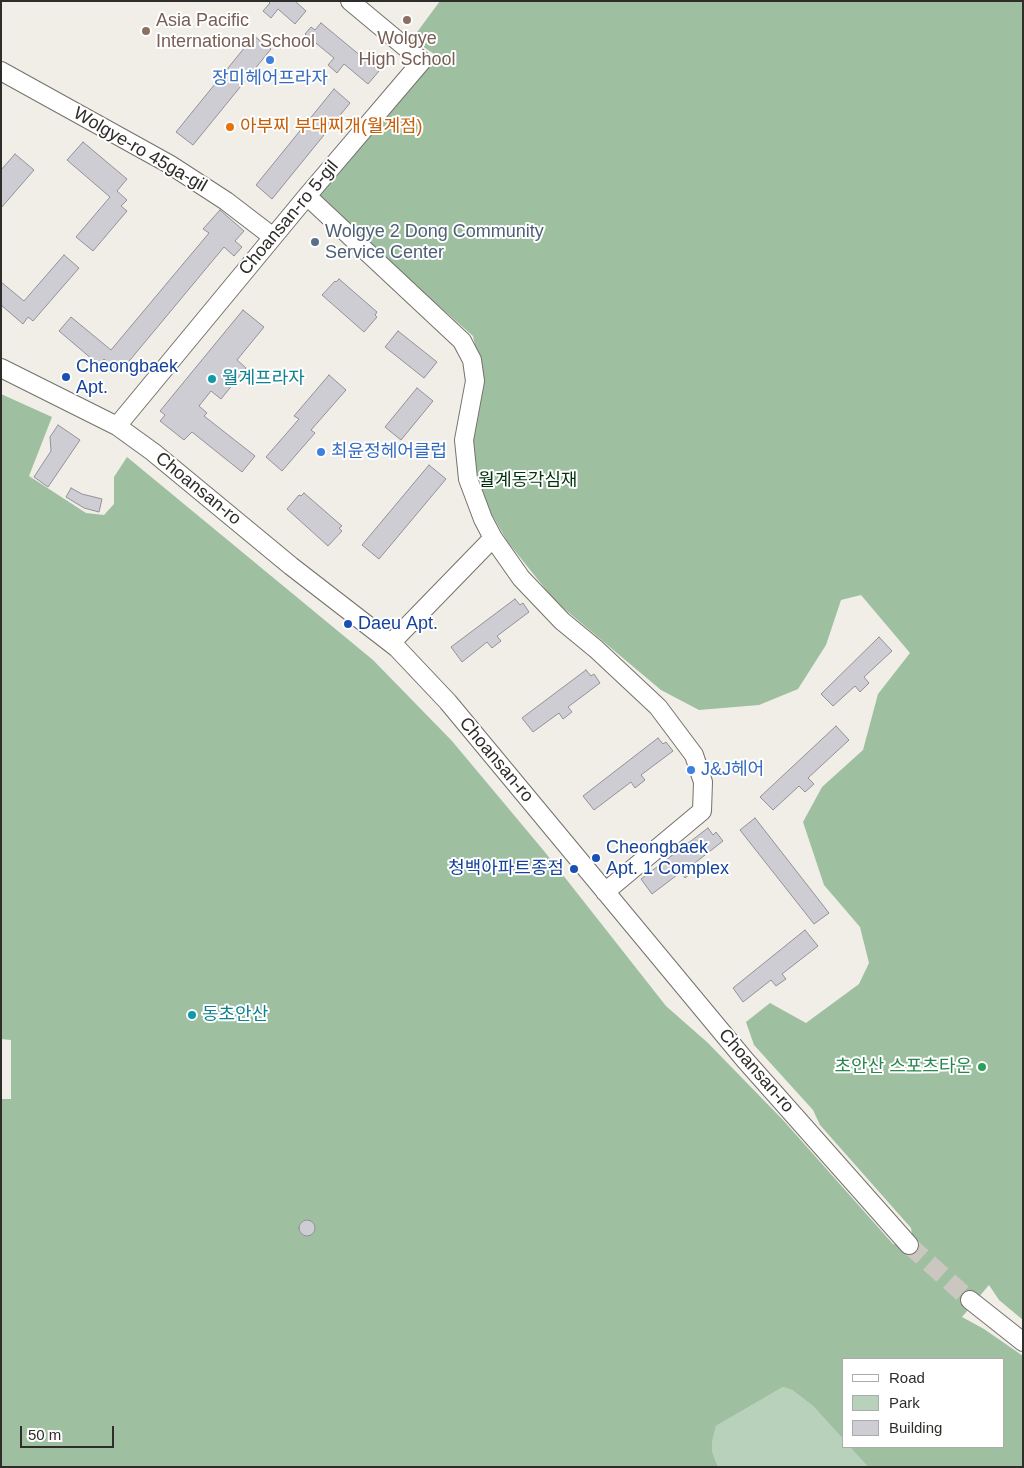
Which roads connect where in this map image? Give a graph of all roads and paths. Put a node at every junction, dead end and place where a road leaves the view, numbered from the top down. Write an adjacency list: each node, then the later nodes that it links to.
1 (350, 1): 3 (street, Choansan-ro 5-gil)
2 (1, 71): 4 (street, Wolgye-ro 45ga-gil)
3 (307, 196): 4 (street, Choansan-ro 5-gil); 7 (street)
4 (273, 238): 6 (street, Choansan-ro 5-gil)
5 (1, 368): 6 (street, Choansan-ro)
6 (117, 426): 8 (street, Choansan-ro)
7 (493, 538): 8 (street); 9 (street)
8 (391, 643): 9 (street, Choansan-ro)
9 (605, 892): 10 (street, Choansan-ro)
10 (909, 1245)
11 (970, 1300): 12 (street)
12 (1023, 1342)

